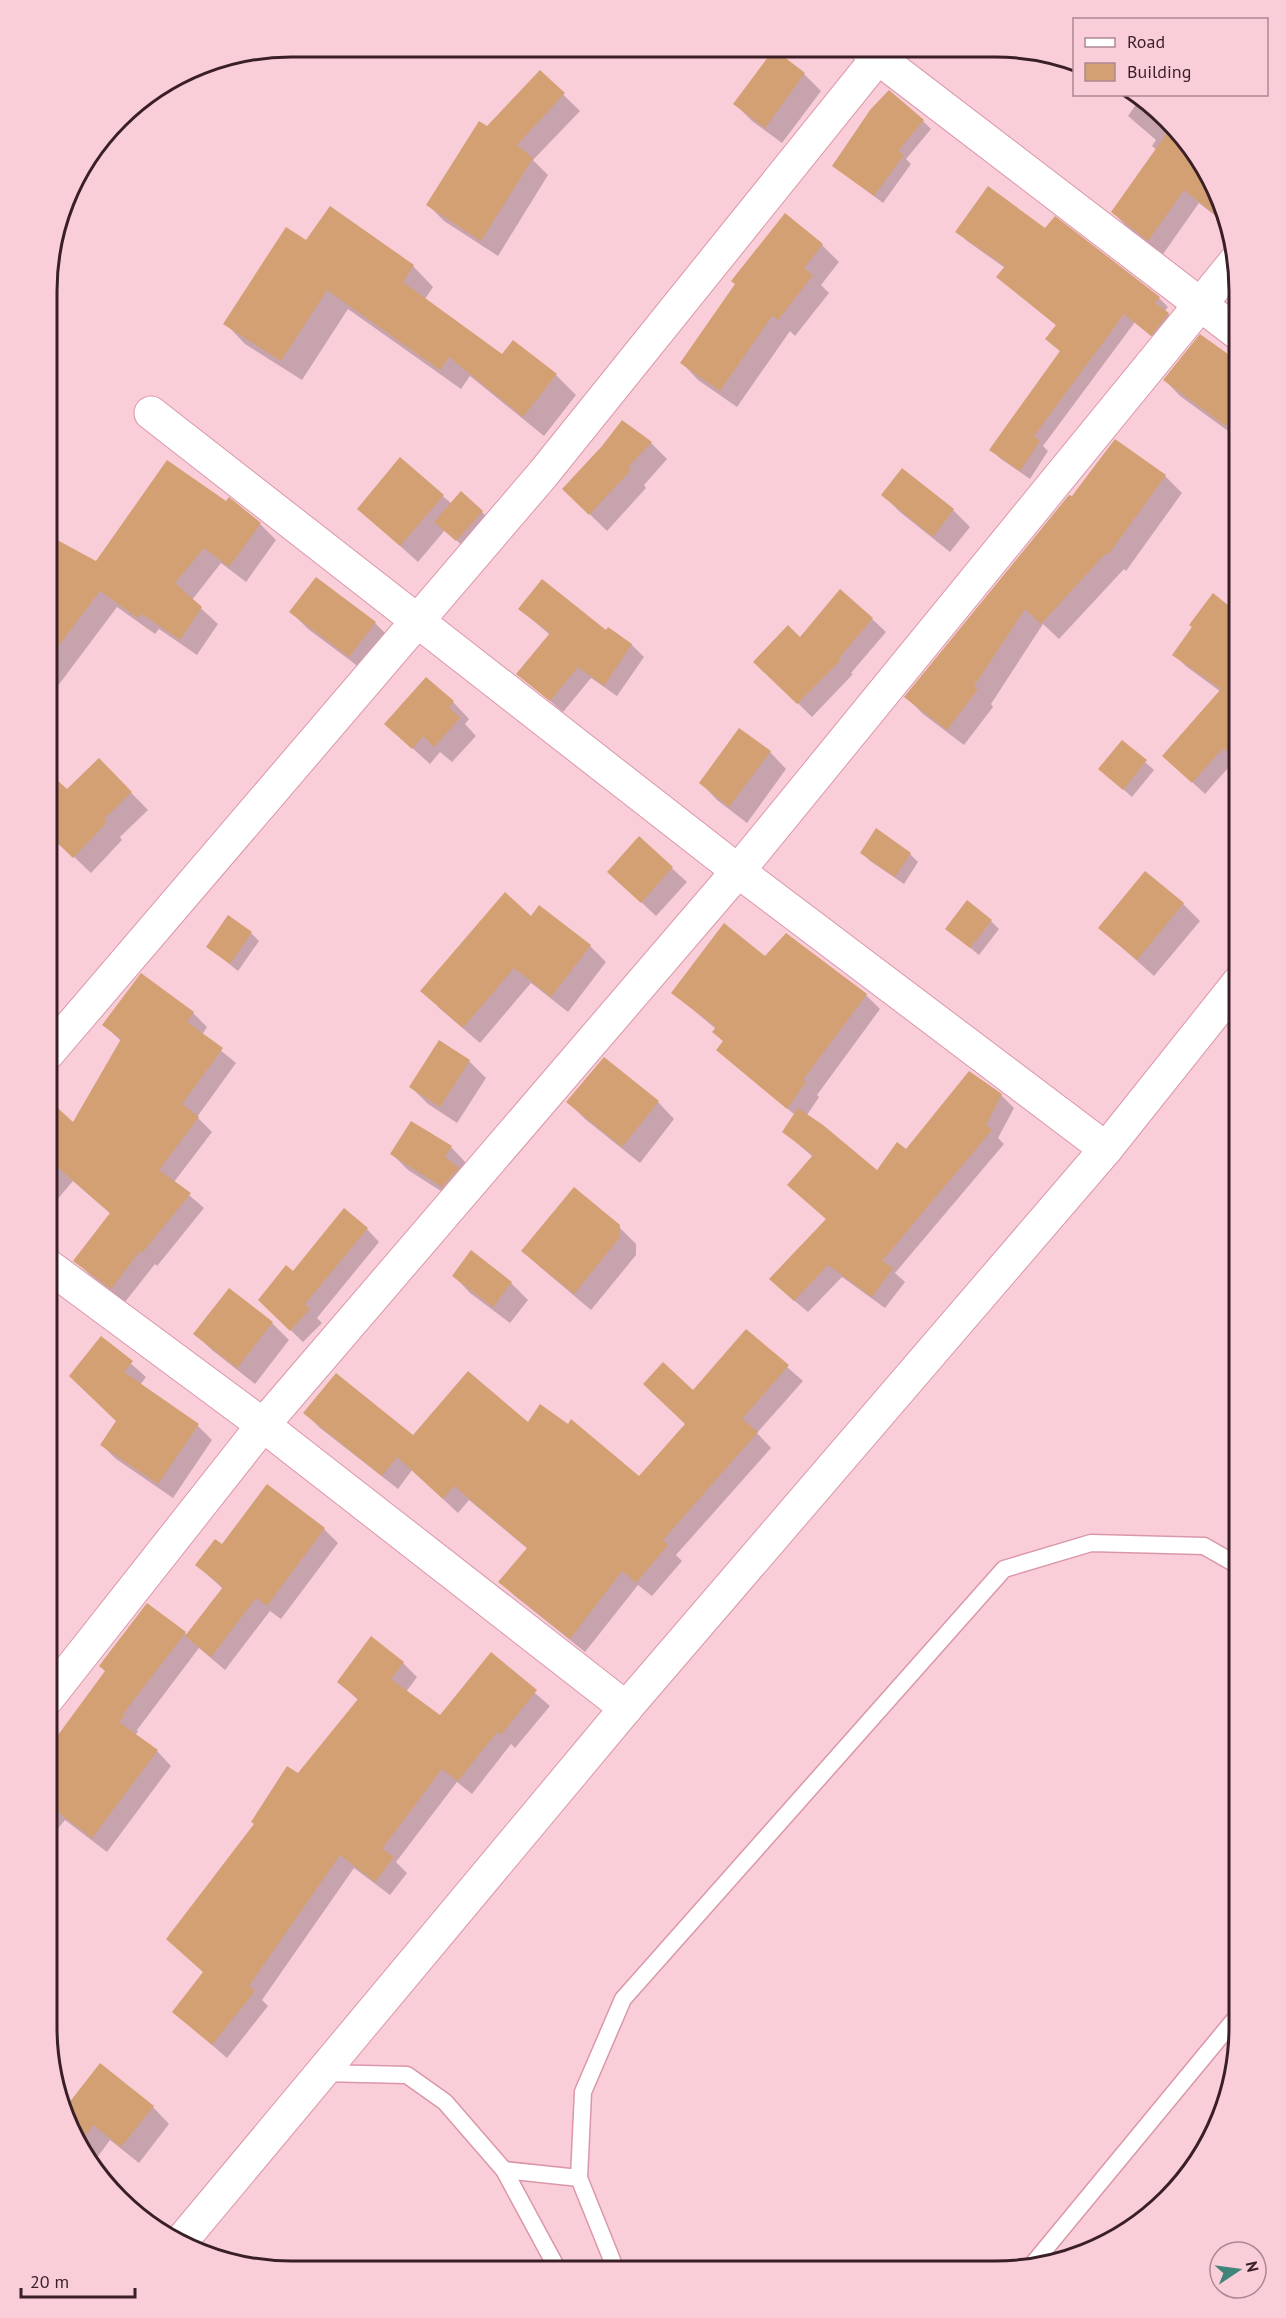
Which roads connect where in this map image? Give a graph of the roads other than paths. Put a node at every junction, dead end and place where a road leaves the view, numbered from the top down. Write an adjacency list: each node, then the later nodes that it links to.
1 (874, 57): 7 (main road)
2 (882, 57): 4 (main road)
3 (1228, 271): 4 (main road)
4 (1201, 304): 5 (main road); 8 (main road)
5 (1229, 326)
6 (151, 413): 7 (main road)
7 (417, 622): 8 (main road); 10 (main road)
8 (738, 872): 11 (main road); 13 (main road)
9 (1229, 995): 11 (main road)
10 (57, 1042)
11 (1106, 1149): 16 (main road)
12 (57, 1272): 13 (main road)
13 (263, 1425): 15 (main road); 16 (main road)
14 (1229, 1560): 20 (lane)
15 (57, 1686)
16 (626, 1708): 18 (main road)
17 (1229, 2026): 22 (lane)
18 (321, 2073): 19 (lane); 21 (main road)
19 (504, 2170): 20 (lane); 23 (lane)
20 (579, 2178): 24 (lane)
21 (186, 2236)
22 (1039, 2256)
23 (553, 2261)
24 (612, 2261)

